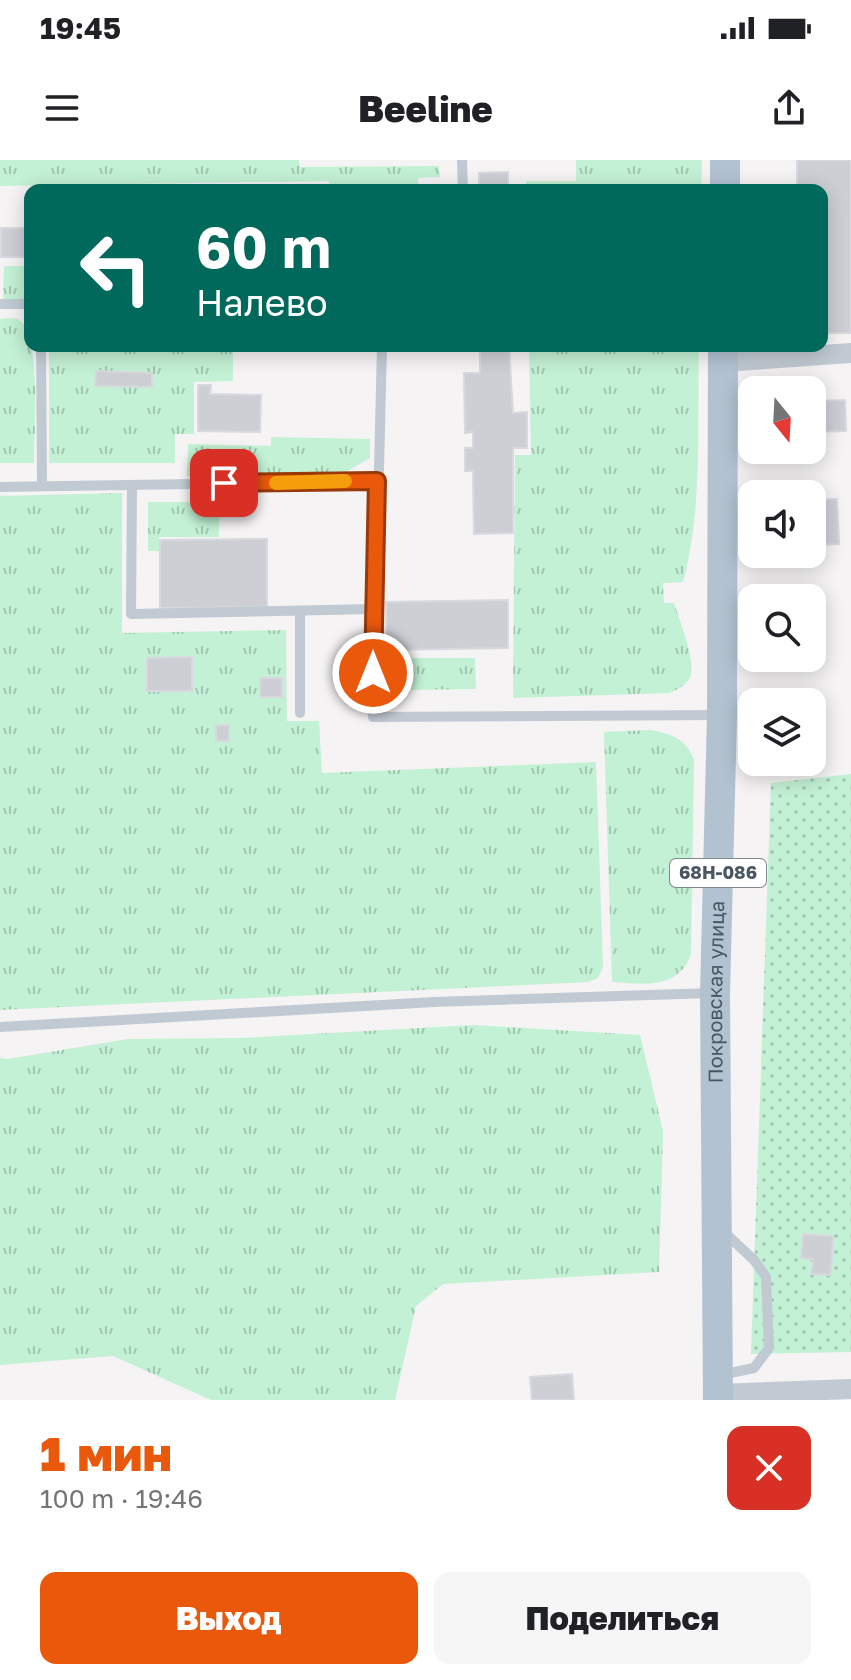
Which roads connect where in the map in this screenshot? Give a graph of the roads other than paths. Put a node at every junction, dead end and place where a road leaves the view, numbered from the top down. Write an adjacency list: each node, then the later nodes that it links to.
1 (462, 160): 3 (lane)
2 (725, 160): 4 (main road)
3 (463, 184)
4 (725, 184)
5 (0, 304): 6 (lane)
6 (24, 304)
7 (41, 352): 13 (lane)
8 (382, 352): 11 (lane)
9 (851, 353): 10 (street)
10 (723, 354): 18 (main road, Покровская улица / 68Н-086)
11 (377, 481): 12 (lane); 15 (lane)
12 (132, 485): 13 (lane); 16 (lane)
13 (42, 486): 14 (lane)
14 (0, 487)
15 (374, 609): 16 (lane); 18 (lane)
16 (300, 611): 17 (lane)
17 (300, 713)
18 (722, 715): 19 (main road, Покровская улица / 68Н-086)
19 (715, 993): 20 (lane); 21 (main road, Покровская улица / 68Н-086)
20 (0, 1027)
21 (716, 1226): 23 (main road, Покровская улица / 68Н-086); 23 (lane)
22 (851, 1389): 23 (street)
23 (718, 1390)

